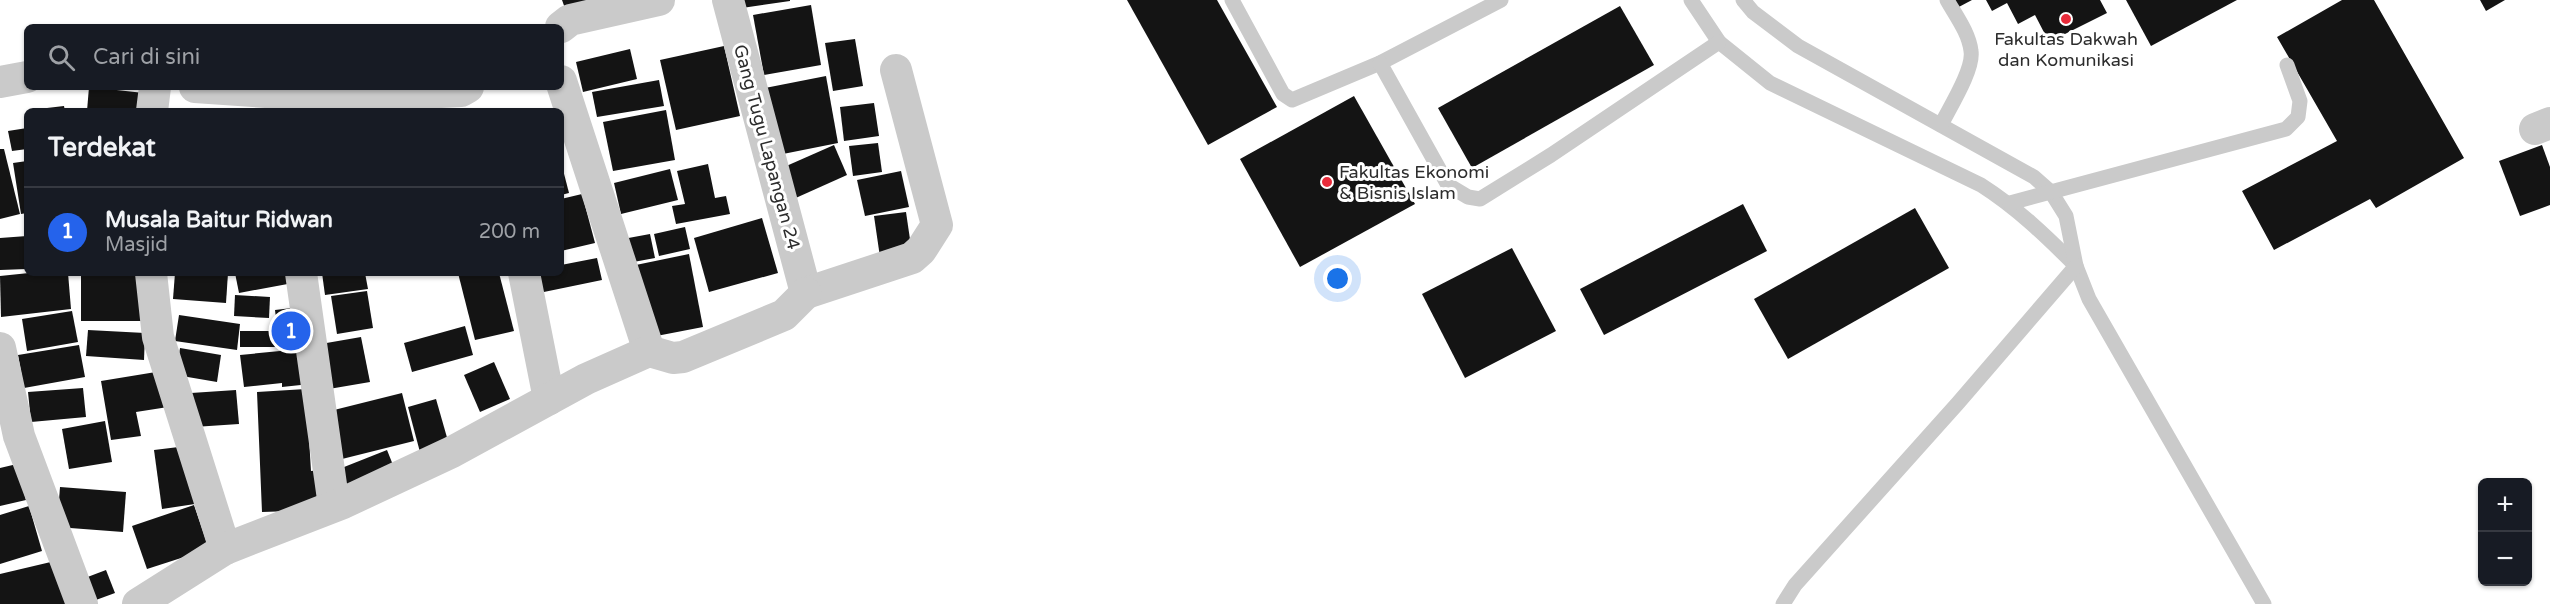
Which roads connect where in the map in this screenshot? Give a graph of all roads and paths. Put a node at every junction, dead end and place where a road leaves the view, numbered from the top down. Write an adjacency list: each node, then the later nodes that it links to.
1 (659, 0): 8 (street)
2 (728, 0): 29 (street, Gang Tugu Lapangan 24)
3 (1232, 0): 10 (lane)
4 (1501, 0): 10 (lane)
5 (1691, 0): 9 (lane)
6 (1743, 0): 22 (lane)
7 (1947, 0): 22 (lane)
8 (564, 25)
9 (1719, 42): 10 (lane); 24 (lane)
10 (1380, 63)
11 (2287, 64): 23 (lane)
12 (896, 70): 29 (street)
13 (24, 78): 14 (street)
14 (0, 82)
15 (155, 90): 21 (street)
16 (211, 90): 19 (street)
17 (463, 90): 20 (street)
18 (564, 90): 31 (street)
19 (275, 102): 20 (street)
20 (419, 102)
21 (152, 108)
22 (1941, 125): 23 (lane)
23 (2051, 192): 24 (lane); 25 (lane)
24 (2010, 204): 25 (lane)
25 (2076, 266): 37 (lane); 38 (lane)
26 (151, 276): 34 (street)
27 (301, 276): 33 (street)
28 (525, 276): 32 (street)
29 (806, 293): 31 (street)
30 (0, 348): 35 (street)
31 (649, 351): 32 (street)
32 (549, 399): 33 (street)
33 (334, 506): 34 (street)
34 (225, 549): 36 (street)
35 (82, 604)
36 (138, 604)
37 (1783, 604)
38 (2264, 604)

